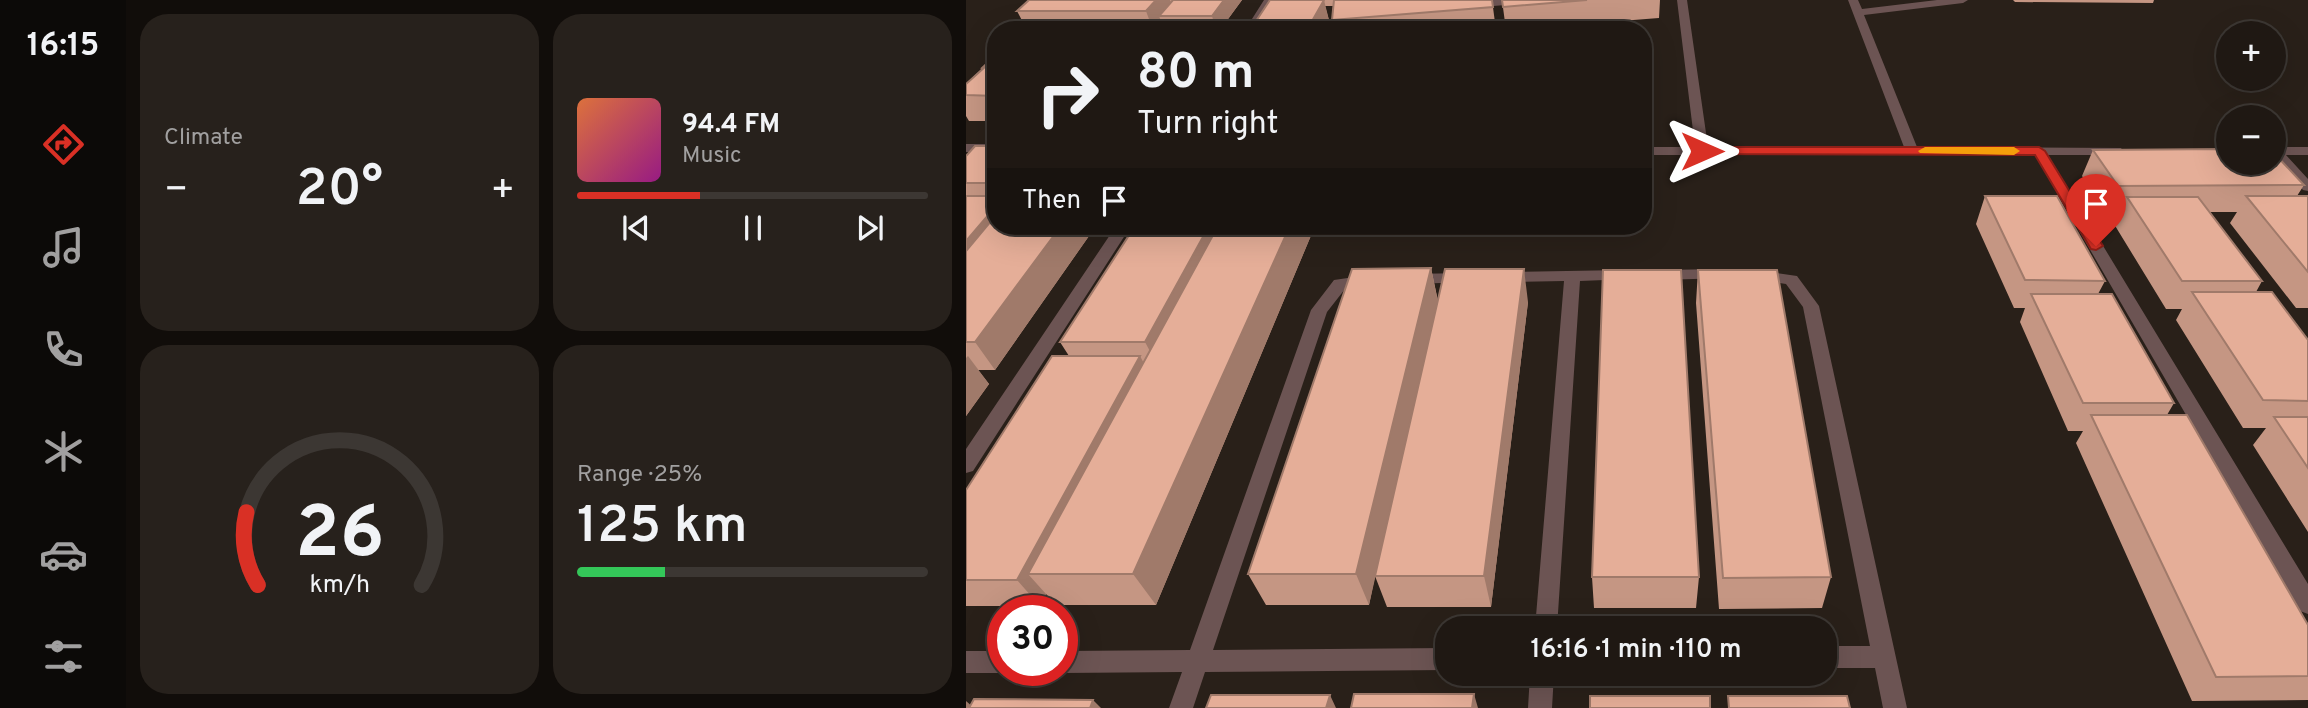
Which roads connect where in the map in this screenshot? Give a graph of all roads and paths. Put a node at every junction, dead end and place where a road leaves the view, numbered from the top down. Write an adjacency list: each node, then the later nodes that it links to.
1 (1269, 0): 8 (street)
2 (1528, 0): 6 (street)
3 (1682, 0): 10 (street)
4 (1853, 0): 7 (street)
5 (1963, 0): 7 (street)
6 (1459, 6)
7 (1857, 13): 11 (street)
8 (1255, 21)
9 (1652, 151): 10 (street)
10 (1702, 151): 11 (street)
11 (1912, 151): 12 (street)
12 (2039, 151): 13 (street); 21 (street)
13 (2133, 151)
14 (2286, 151): 15 (street)
15 (2308, 151)
16 (2286, 164): 17 (street)
17 (2308, 187)
18 (1117, 235): 20 (street)
19 (1572, 276): 22 (street); 24 (street); 26 (street)
20 (966, 465)
21 (2308, 604)
22 (1547, 616)
23 (1837, 657): 24 (street)
24 (1884, 657): 33 (street)
25 (1435, 659): 26 (street)
26 (1198, 661): 29 (street); 31 (street)
27 (966, 662): 28 (street)
28 (987, 662)
29 (1078, 662)
30 (1541, 686): 32 (street)
31 (1181, 708)
32 (1540, 708)
33 (1895, 708)

